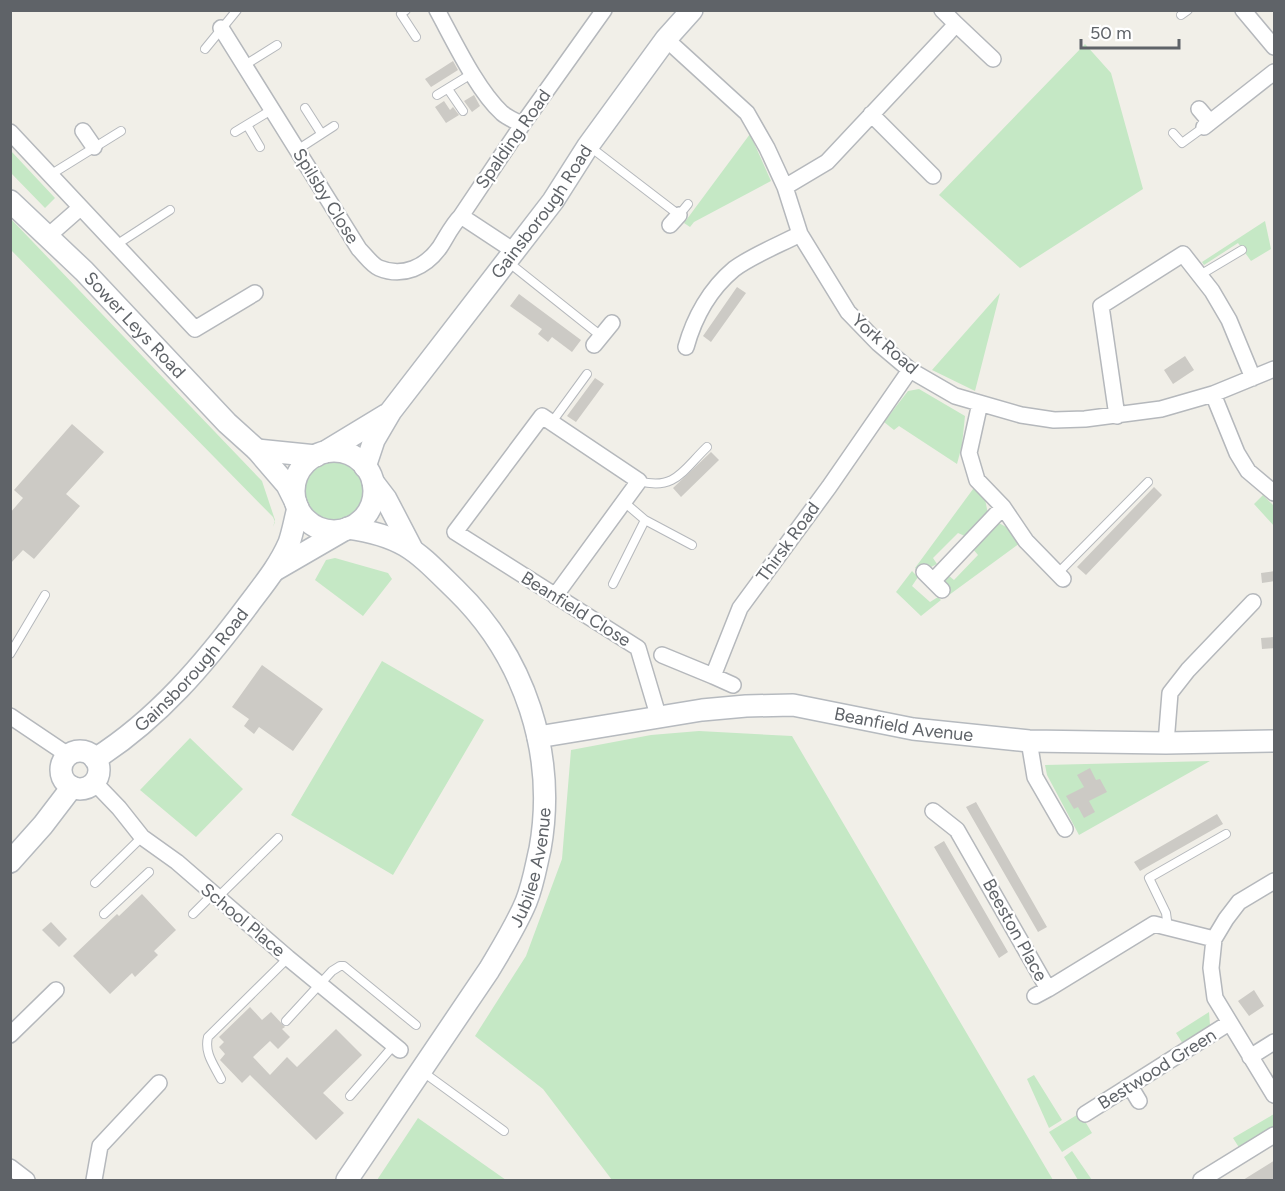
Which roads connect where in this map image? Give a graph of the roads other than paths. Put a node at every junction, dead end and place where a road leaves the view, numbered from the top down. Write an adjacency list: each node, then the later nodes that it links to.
1 (237, 10): 9 (lane)
2 (406, 10): 10 (lane)
3 (437, 10): 18 (street)
4 (604, 10): 28 (street, Spalding Road)
5 (692, 10): 11 (street, Gainsborough Road)
6 (942, 10): 8 (street)
7 (1244, 11): 13 (street)
8 (956, 24): 15 (street); 25 (street)
9 (221, 28): 14 (lane); 16 (street, Spilsby Close)
10 (416, 37)
11 (666, 39): 36 (street, Gainsborough Road); 42 (street, York Road)
12 (277, 45): 16 (lane)
13 (1275, 47)
14 (205, 49)
15 (993, 59)
16 (245, 65): 22 (street, Spilsby Close)
17 (1275, 72): 26 (street)
18 (473, 73): 19 (lane); 28 (street)
19 (448, 89): 20 (lane); 24 (lane)
20 (437, 95)
21 (305, 108): 35 (lane)
22 (273, 109): 27 (lane); 39 (street, Spilsby Close)
23 (1199, 109): 26 (street)
24 (462, 111)
25 (871, 114): 41 (street); 42 (street)
26 (1207, 124): 34 (lane)
27 (247, 125): 33 (lane); 38 (lane)
28 (522, 125): 47 (street, Spalding Road)
29 (334, 126): 35 (lane)
30 (83, 130): 37 (street)
31 (121, 131): 37 (lane)
32 (10, 132): 40 (street)
33 (235, 132)
34 (1173, 133)
35 (321, 134): 39 (lane)
36 (588, 146): 46 (lane); 52 (street, Gainsborough Road)
37 (94, 147): 40 (lane)
38 (260, 147)
39 (297, 150): 47 (street, Spilsby Close)
40 (50, 176): 44 (street)
41 (933, 176)
42 (785, 187): 48 (street, York Road)
43 (10, 201): 49 (street, Sower Leys Road)
44 (80, 208): 49 (street); 50 (street)
45 (170, 210): 50 (lane)
46 (679, 215)
47 (460, 216): 52 (street)
48 (800, 234): 57 (street); 59 (street, York Road)
49 (47, 237): 68 (street, Sower Leys Road)
50 (116, 245): 54 (street)
51 (1242, 249): 53 (lane)
52 (511, 256): 56 (lane); 64 (street, Gainsborough Road)
53 (1200, 275): 61 (street); 65 (street)
54 (255, 293)
55 (612, 323): 56 (street)
56 (597, 340)
57 (686, 347)
58 (1275, 369): 61 (street, York Road)
59 (910, 370): 63 (street, York Road); 90 (street, Thirsk Road)
60 (587, 374): 66 (lane)
61 (1253, 378): 62 (street, York Road)
62 (1213, 394): 65 (street, York Road); 73 (street)
63 (980, 403): 65 (street, York Road); 76 (street)
64 (392, 411): 69 (street, Gainsborough Road); 70 (street, Gainsborough Road)
65 (1117, 416)
66 (552, 422): 71 (street); 86 (street, Beanfield Close)
67 (707, 447): 71 (lane)
68 (257, 450): 69 (street); 75 (street, Sower Leys Road)
69 (320, 454): 70 (street); 75 (street)
70 (369, 474): 78 (street); 80 (street, Jubilee Avenue)
71 (639, 481): 74 (street)
72 (1148, 482): 82 (lane)
73 (1275, 493)
74 (624, 502): 77 (lane); 86 (street)
75 (297, 505): 78 (street); 81 (street, Gainsborough Road)
76 (1003, 507): 82 (street); 83 (street)
77 (645, 520): 79 (lane); 84 (lane)
78 (346, 529): 80 (street, Jubilee Avenue); 81 (street, Gainsborough Road)
79 (692, 545)
80 (411, 547): 94 (street, Jubilee Avenue)
81 (275, 570): 99 (street, Gainsborough Road)
82 (1060, 576)
83 (933, 581)
84 (613, 584)
85 (45, 595): 88 (lane)
86 (555, 596): 92 (street, Beanfield Close)
87 (1253, 602): 97 (street)
88 (10, 654)
89 (662, 655): 90 (street)
90 (713, 676): 91 (street)
91 (733, 685)
92 (658, 715): 94 (street, Beanfield Avenue); 95 (street, Beanfield Avenue)
93 (10, 716): 98 (street)
94 (538, 736): 126 (street, Jubilee Avenue)
95 (1029, 741): 97 (street, Beanfield Avenue); 103 (street)
96 (1275, 741): 97 (street, Beanfield Avenue)
97 (1166, 743)
98 (68, 755): 99 (street); 101 (street)
99 (95, 759): 100 (street)
100 (94, 782): 101 (street); 105 (street, School Place)
101 (72, 787): 107 (street)
102 (933, 811): 114 (street, Beeston Place)
103 (1065, 829)
104 (1226, 834): 114 (lane)
105 (142, 837): 110 (lane); 111 (street, School Place)
106 (279, 838): 111 (lane)
107 (10, 862)
108 (149, 872): 113 (lane)
109 (1275, 881): 115 (street)
110 (95, 883)
111 (215, 896): 112 (lane); 116 (street, School Place)
112 (193, 914)
113 (104, 915)
114 (1168, 928): 115 (street, Beeston Place)
115 (1214, 939): 120 (street)
116 (288, 958): 117 (street, School Place); 127 (lane)
117 (320, 984): 119 (lane); 121 (lane); 124 (street, School Place)
118 (53, 999): 122 (street)
119 (286, 1021)
120 (1229, 1023): 125 (street); 129 (street, Bestwood Green)
121 (416, 1025)
122 (10, 1035)
123 (1275, 1042): 125 (street)
124 (397, 1047): 131 (lane)
125 (1250, 1057): 130 (street)
126 (420, 1070): 134 (lane); 139 (street, Jubilee Avenue)
127 (221, 1078)
128 (159, 1083): 138 (street)
129 (1130, 1086): 132 (street); 133 (street, Bestwood Green)
130 (1275, 1095)
131 (350, 1096)
132 (1139, 1101)
133 (1085, 1114)
134 (504, 1131)
135 (1275, 1135): 140 (street)
136 (10, 1167): 137 (street)
137 (27, 1180)
138 (94, 1180)
139 (347, 1180)
140 (1202, 1180)

